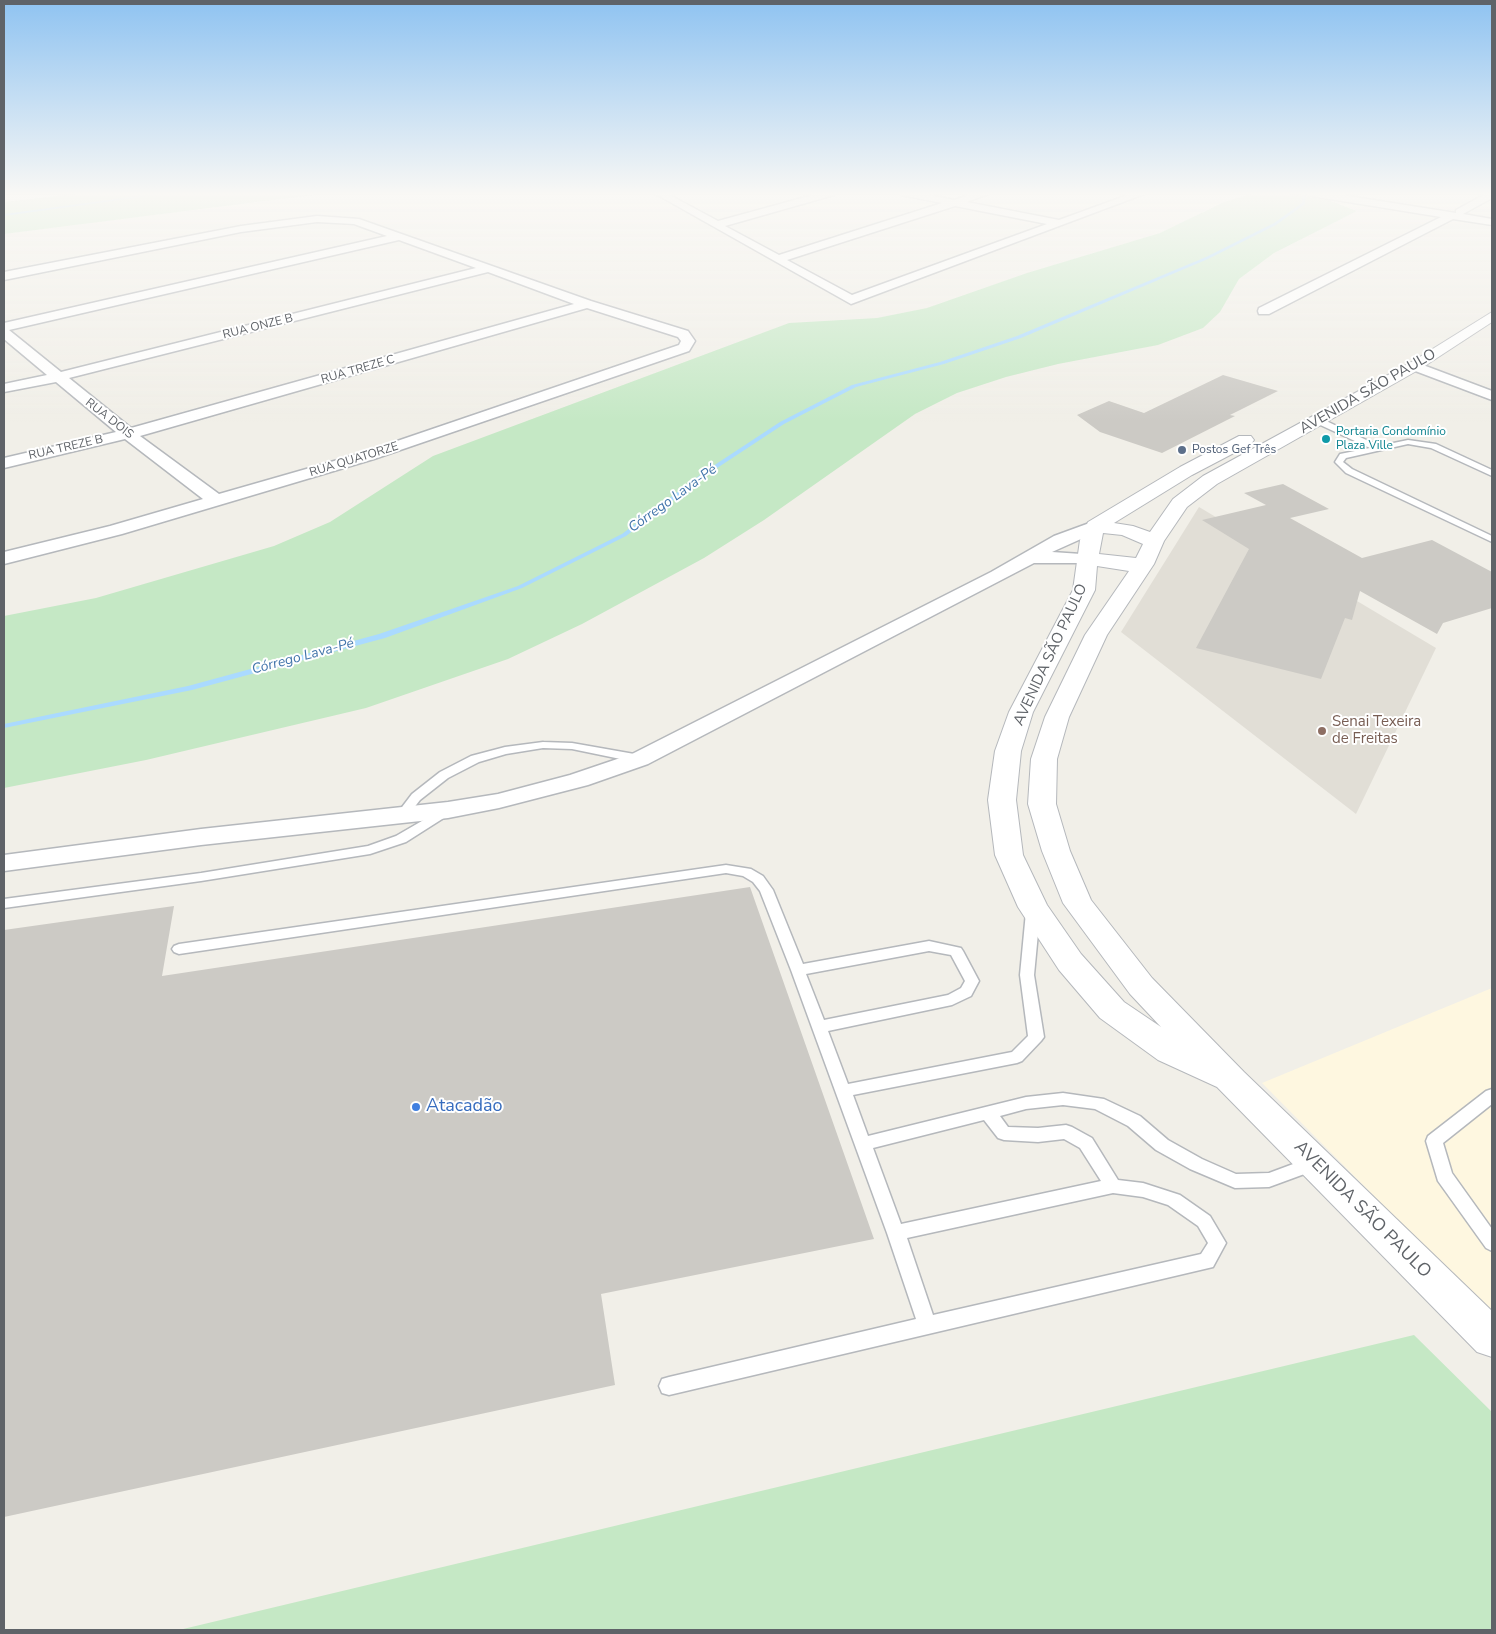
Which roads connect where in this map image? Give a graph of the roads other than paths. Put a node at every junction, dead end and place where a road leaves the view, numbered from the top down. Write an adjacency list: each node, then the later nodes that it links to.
1 (38, 269): 8 (street)
2 (257, 269): 12 (street)
3 (486, 269): 16 (street, RUA ONZE B)
4 (487, 269): 9 (street)
5 (796, 269): 6 (street)
6 (934, 269)
7 (1346, 269): 10 (street)
8 (4, 276)
9 (587, 304): 22 (street, RUA TREZE C); 26 (street, RUA QUATORZE)
10 (1264, 311)
11 (1492, 316): 15 (street, AVENIDA SÃO PAULO)
12 (4, 327)
13 (4, 332): 16 (street, RUA DOIS)
14 (1390, 361): 17 (street, AVENIDA SÃO PAULO)
15 (1415, 366): 19 (street); 20 (street, AVENIDA SÃO PAULO)
16 (57, 377): 18 (street, RUA ONZE B); 22 (street, RUA DOIS)
17 (1357, 380)
18 (4, 388)
19 (1492, 396)
20 (1319, 422): 23 (lane); 29 (street, AVENIDA SÃO PAULO)
21 (1258, 433): 27 (street)
22 (128, 434): 24 (street, RUA TREZE B); 26 (street, RUA DOIS)
23 (1377, 448): 25 (lane); 28 (lane)
24 (4, 463)
25 (1492, 473)
26 (217, 501): 30 (street, RUA QUATORZE)
27 (1095, 526): 29 (street); 31 (street); 32 (street, AVENIDA SÃO PAULO)
28 (1492, 539)
29 (1154, 542): 33 (street, AVENIDA SÃO PAULO)
30 (4, 558)
31 (1030, 558): 32 (street); 34 (street)
32 (1089, 559): 33 (street); 39 (street, AVENIDA SÃO PAULO)
33 (1144, 564): 43 (street, AVENIDA SÃO PAULO)
34 (640, 759): 35 (street); 36 (lane)
35 (448, 810): 36 (street); 38 (lane)
36 (402, 814): 37 (street)
37 (4, 863)
38 (4, 904)
39 (1033, 907): 43 (street, AVENIDA SÃO PAULO); 44 (lane)
40 (179, 949): 41 (lane)
41 (798, 970): 42 (lane); 42 (lane)
42 (819, 1027): 44 (lane)
43 (1232, 1081): 48 (street, AVENIDA SÃO PAULO)
44 (844, 1091): 47 (lane)
45 (1492, 1095): 51 (lane)
46 (988, 1113): 47 (lane); 48 (lane); 49 (lane)
47 (862, 1144): 50 (lane)
48 (1315, 1163): 53 (street, AVENIDA SÃO PAULO)
49 (1113, 1186): 50 (lane); 52 (lane)
50 (896, 1233): 52 (lane)
51 (1492, 1244)
52 (928, 1326): 54 (lane)
53 (1492, 1338)
54 (669, 1386)

